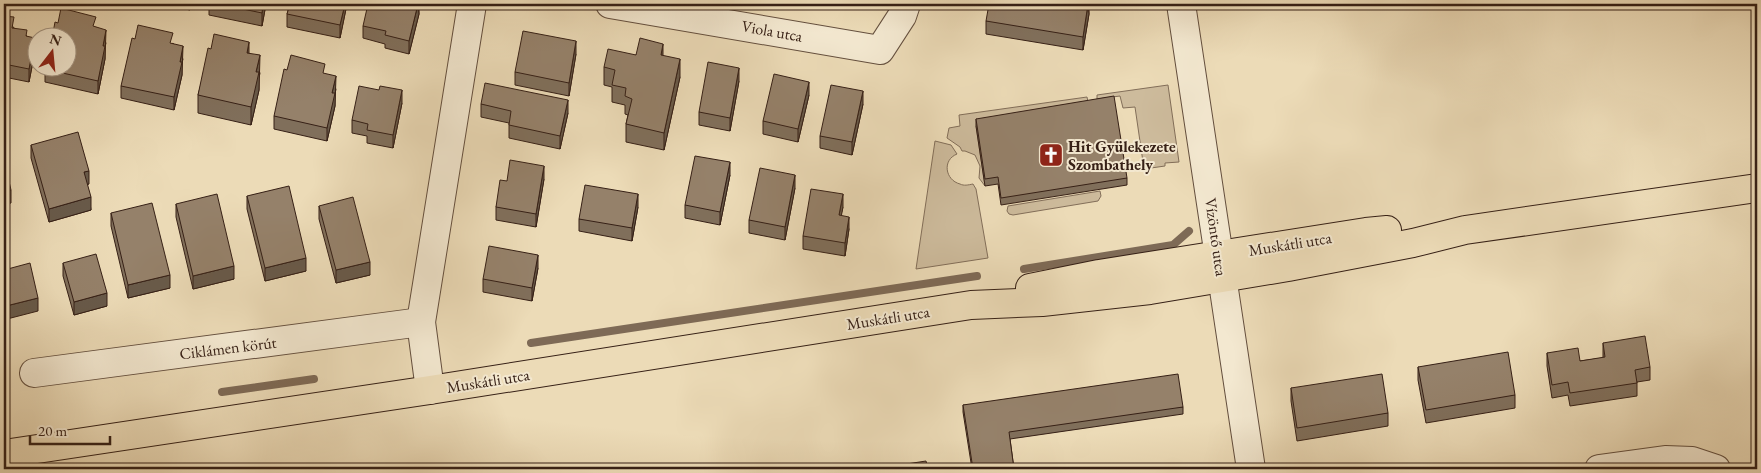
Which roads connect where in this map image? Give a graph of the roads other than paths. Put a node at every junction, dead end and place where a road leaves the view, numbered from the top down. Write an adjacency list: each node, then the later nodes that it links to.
1 (472, 4): 7 (street)
2 (610, 4): 3 (street, Viola utca)
3 (906, 4)
4 (1182, 4): 6 (street, Vízöntő utca)
5 (1757, 188): 6 (main road, Muskátli utca)
6 (1220, 267): 9 (main road, Muskátli utca); 11 (street, Vízöntő utca)
7 (421, 322): 8 (street, Ciklámen körút); 9 (street)
8 (34, 373)
9 (430, 390): 10 (main road, Muskátli utca)
10 (4, 454)
11 (1251, 469)
12 (1599, 469): 13 (street)
13 (1716, 469)

